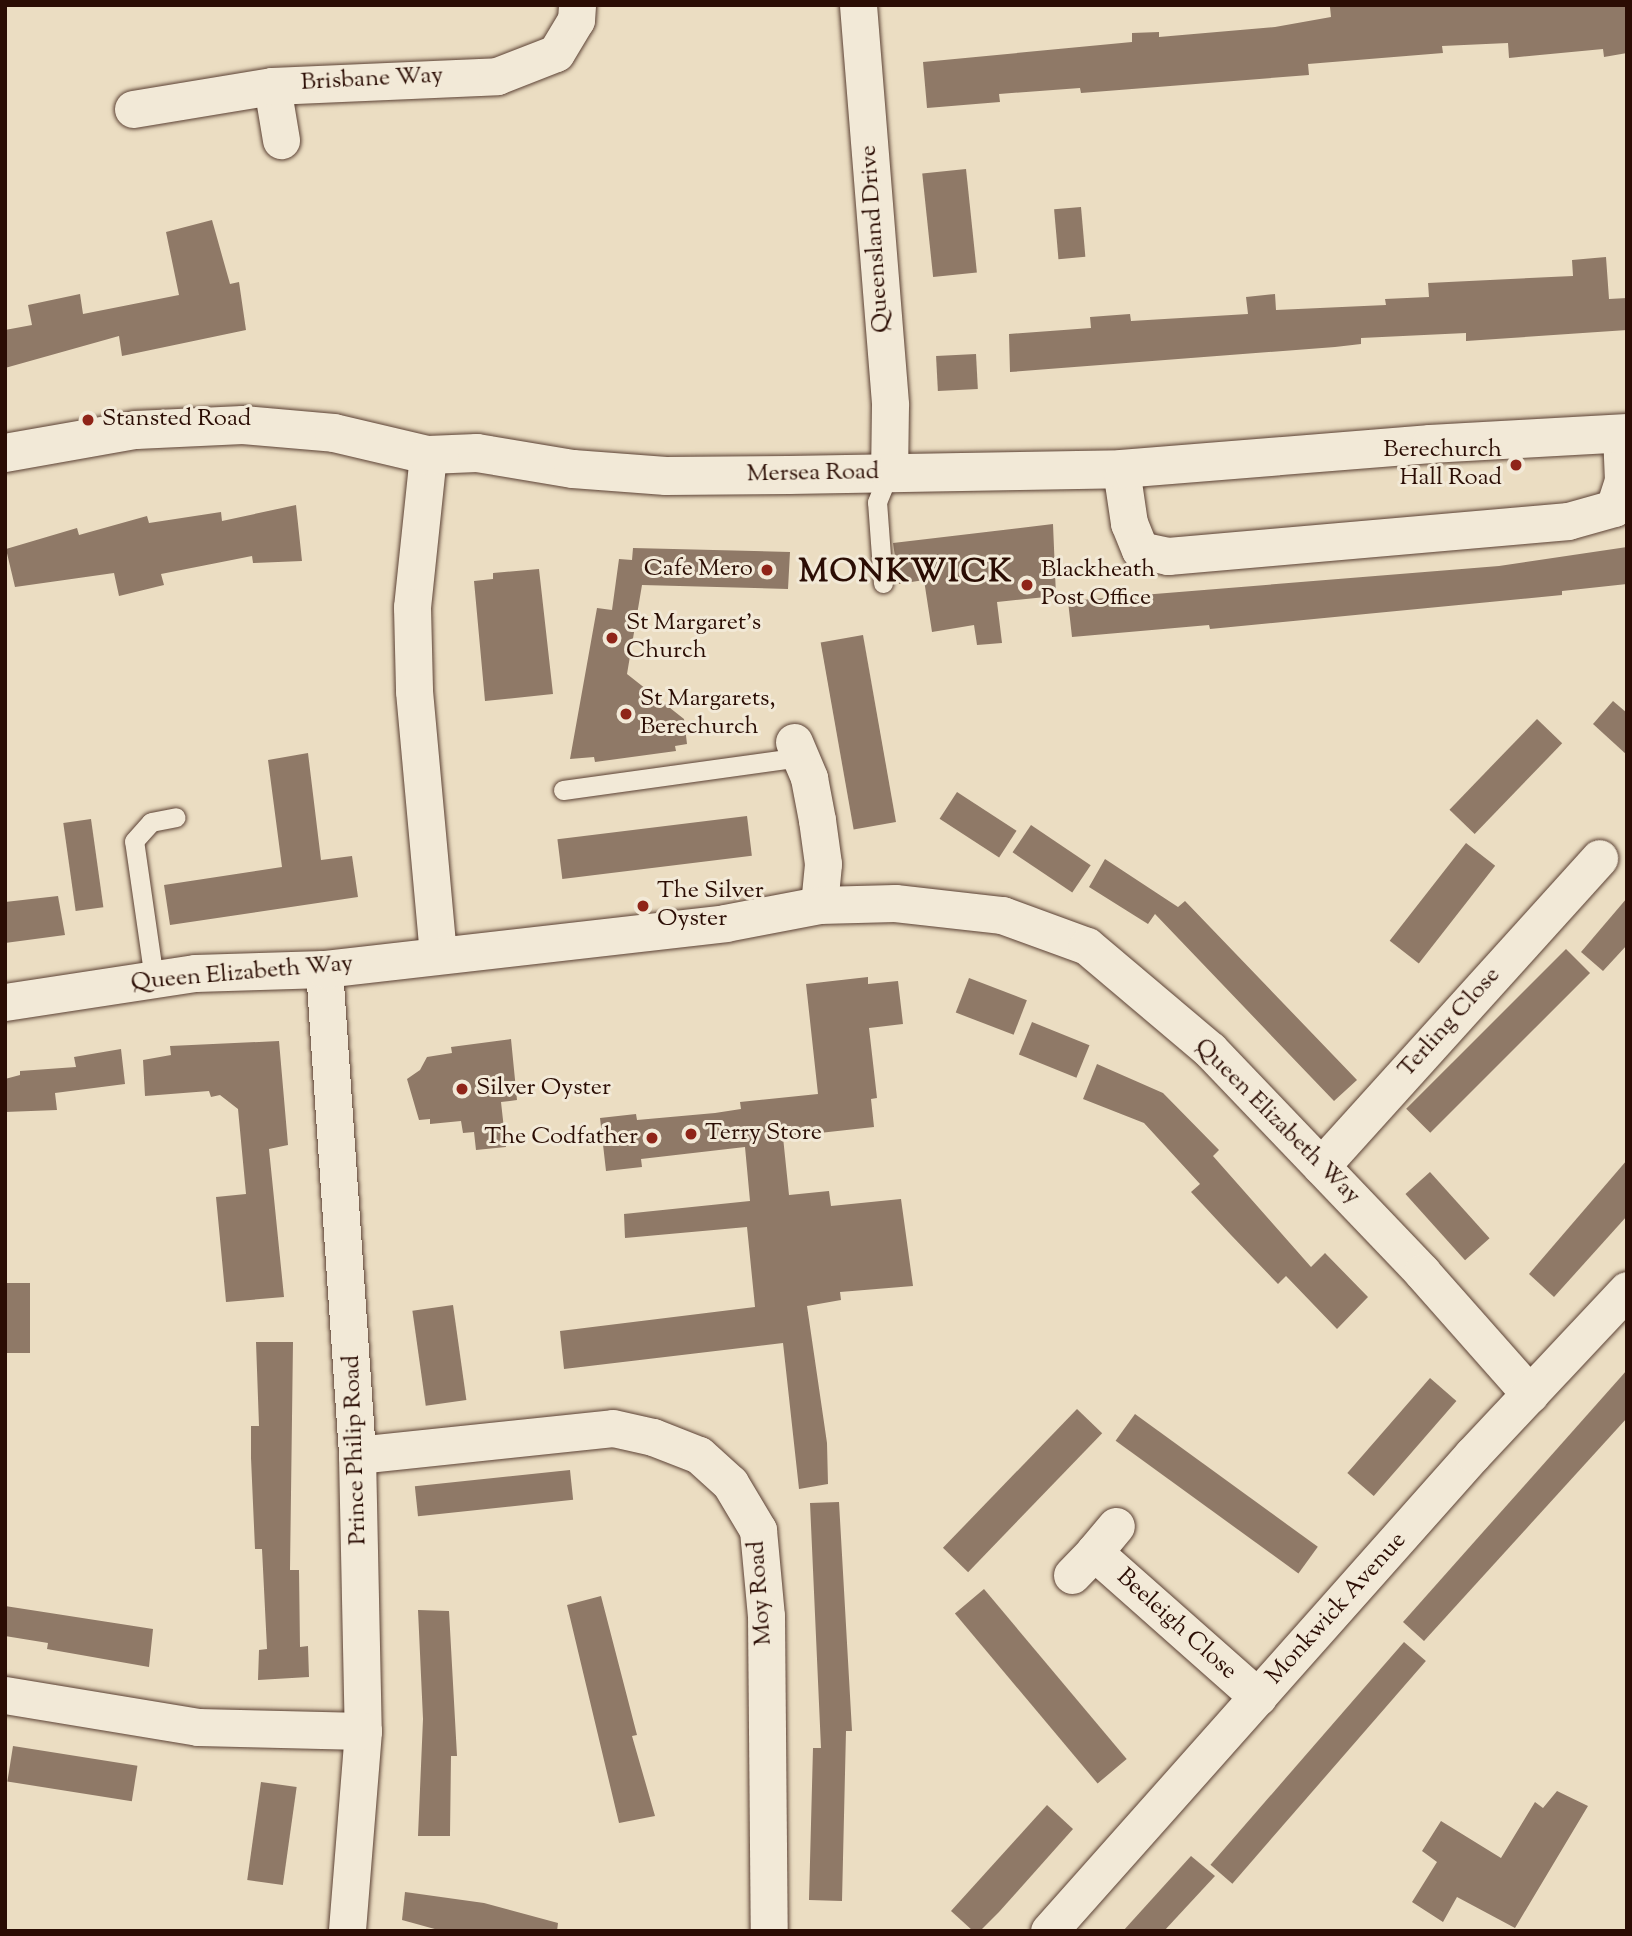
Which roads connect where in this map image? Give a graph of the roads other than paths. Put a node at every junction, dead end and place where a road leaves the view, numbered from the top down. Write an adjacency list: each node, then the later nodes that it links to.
1 (577, 5): 3 (street, Brisbane Way)
2 (858, 5): 10 (street, Queensland Drive)
3 (272, 86): 4 (street, Brisbane Way); 5 (street)
4 (134, 109)
5 (281, 140)
6 (1624, 434): 9 (main road, Mersea Road); 9 (street)
7 (5, 453): 8 (main road, Mersea Road)
8 (428, 454): 10 (main road, Mersea Road); 17 (street)
9 (1121, 469): 10 (main road, Mersea Road)
10 (889, 473): 11 (lane)
11 (883, 583)
12 (798, 749): 13 (lane); 16 (street)
13 (563, 790)
14 (176, 817): 19 (lane)
15 (1579, 868): 21 (street, Terling Close)
16 (819, 905): 17 (street, Queen Elizabeth Way); 21 (street, Queen Elizabeth Way)
17 (438, 955): 18 (street, Queen Elizabeth Way)
18 (324, 969): 19 (street, Queen Elizabeth Way); 24 (street, Prince Philip Road)
19 (154, 979): 20 (street, Queen Elizabeth Way)
20 (5, 1002)
21 (1321, 1166): 23 (street, Queen Elizabeth Way)
22 (1627, 1290): 23 (street, Monkwick Avenue)
23 (1530, 1394): 27 (street, Monkwick Avenue)
24 (357, 1455): 28 (street, Prince Philip Road); 30 (street, Moy Road)
25 (1094, 1551): 27 (street, Beeleigh Close)
26 (5, 1695): 28 (street)
27 (1258, 1697): 31 (street, Monkwick Avenue)
28 (363, 1731): 29 (street, Prince Philip Road)
29 (347, 1931)
30 (769, 1931)
31 (1049, 1931)

